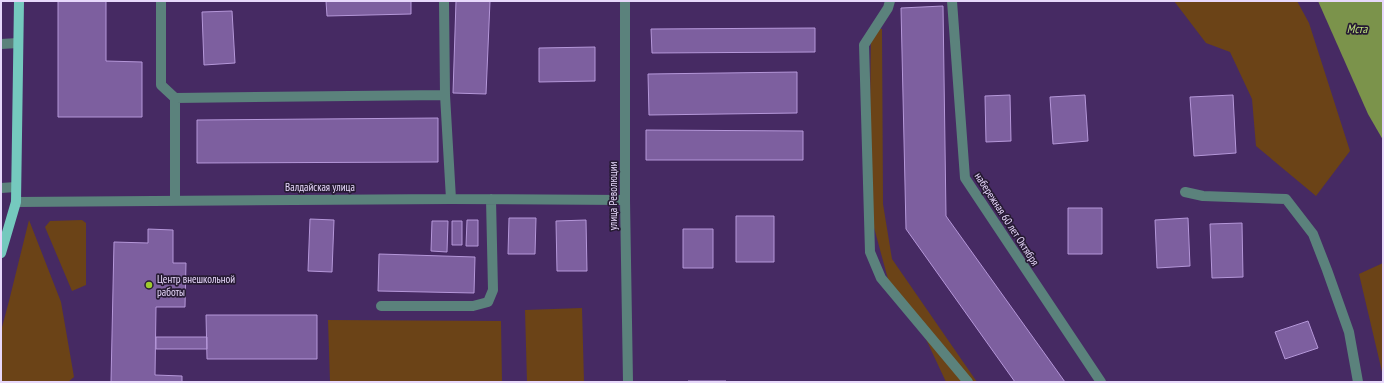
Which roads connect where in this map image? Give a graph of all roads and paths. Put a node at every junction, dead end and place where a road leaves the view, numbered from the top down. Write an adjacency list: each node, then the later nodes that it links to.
1 (19, 1): 7 (main road)
2 (161, 1): 10 (street)
3 (444, 1): 9 (street)
4 (890, 1): 22 (street)
5 (952, 1): 23 (street, набережная 60 лет Октября)
6 (625, 6): 17 (street, улица Революции)
7 (18, 43): 8 (street); 11 (main road)
8 (1, 44)
9 (445, 95): 10 (street); 14 (street)
10 (175, 98): 16 (street)
11 (16, 187): 12 (street); 18 (main road)
12 (1, 188)
13 (1185, 192): 24 (street)
14 (451, 199): 15 (street, Валдайская улица); 16 (street, Валдайская улица)
15 (491, 199): 17 (street, Валдайская улица); 20 (street)
16 (175, 200): 18 (street, Валдайская улица)
17 (625, 200): 21 (street, улица Революции)
18 (16, 202): 19 (main road)
19 (1, 254)
20 (381, 306)
21 (628, 382)
22 (968, 382)
23 (1101, 382)
24 (1358, 382)

